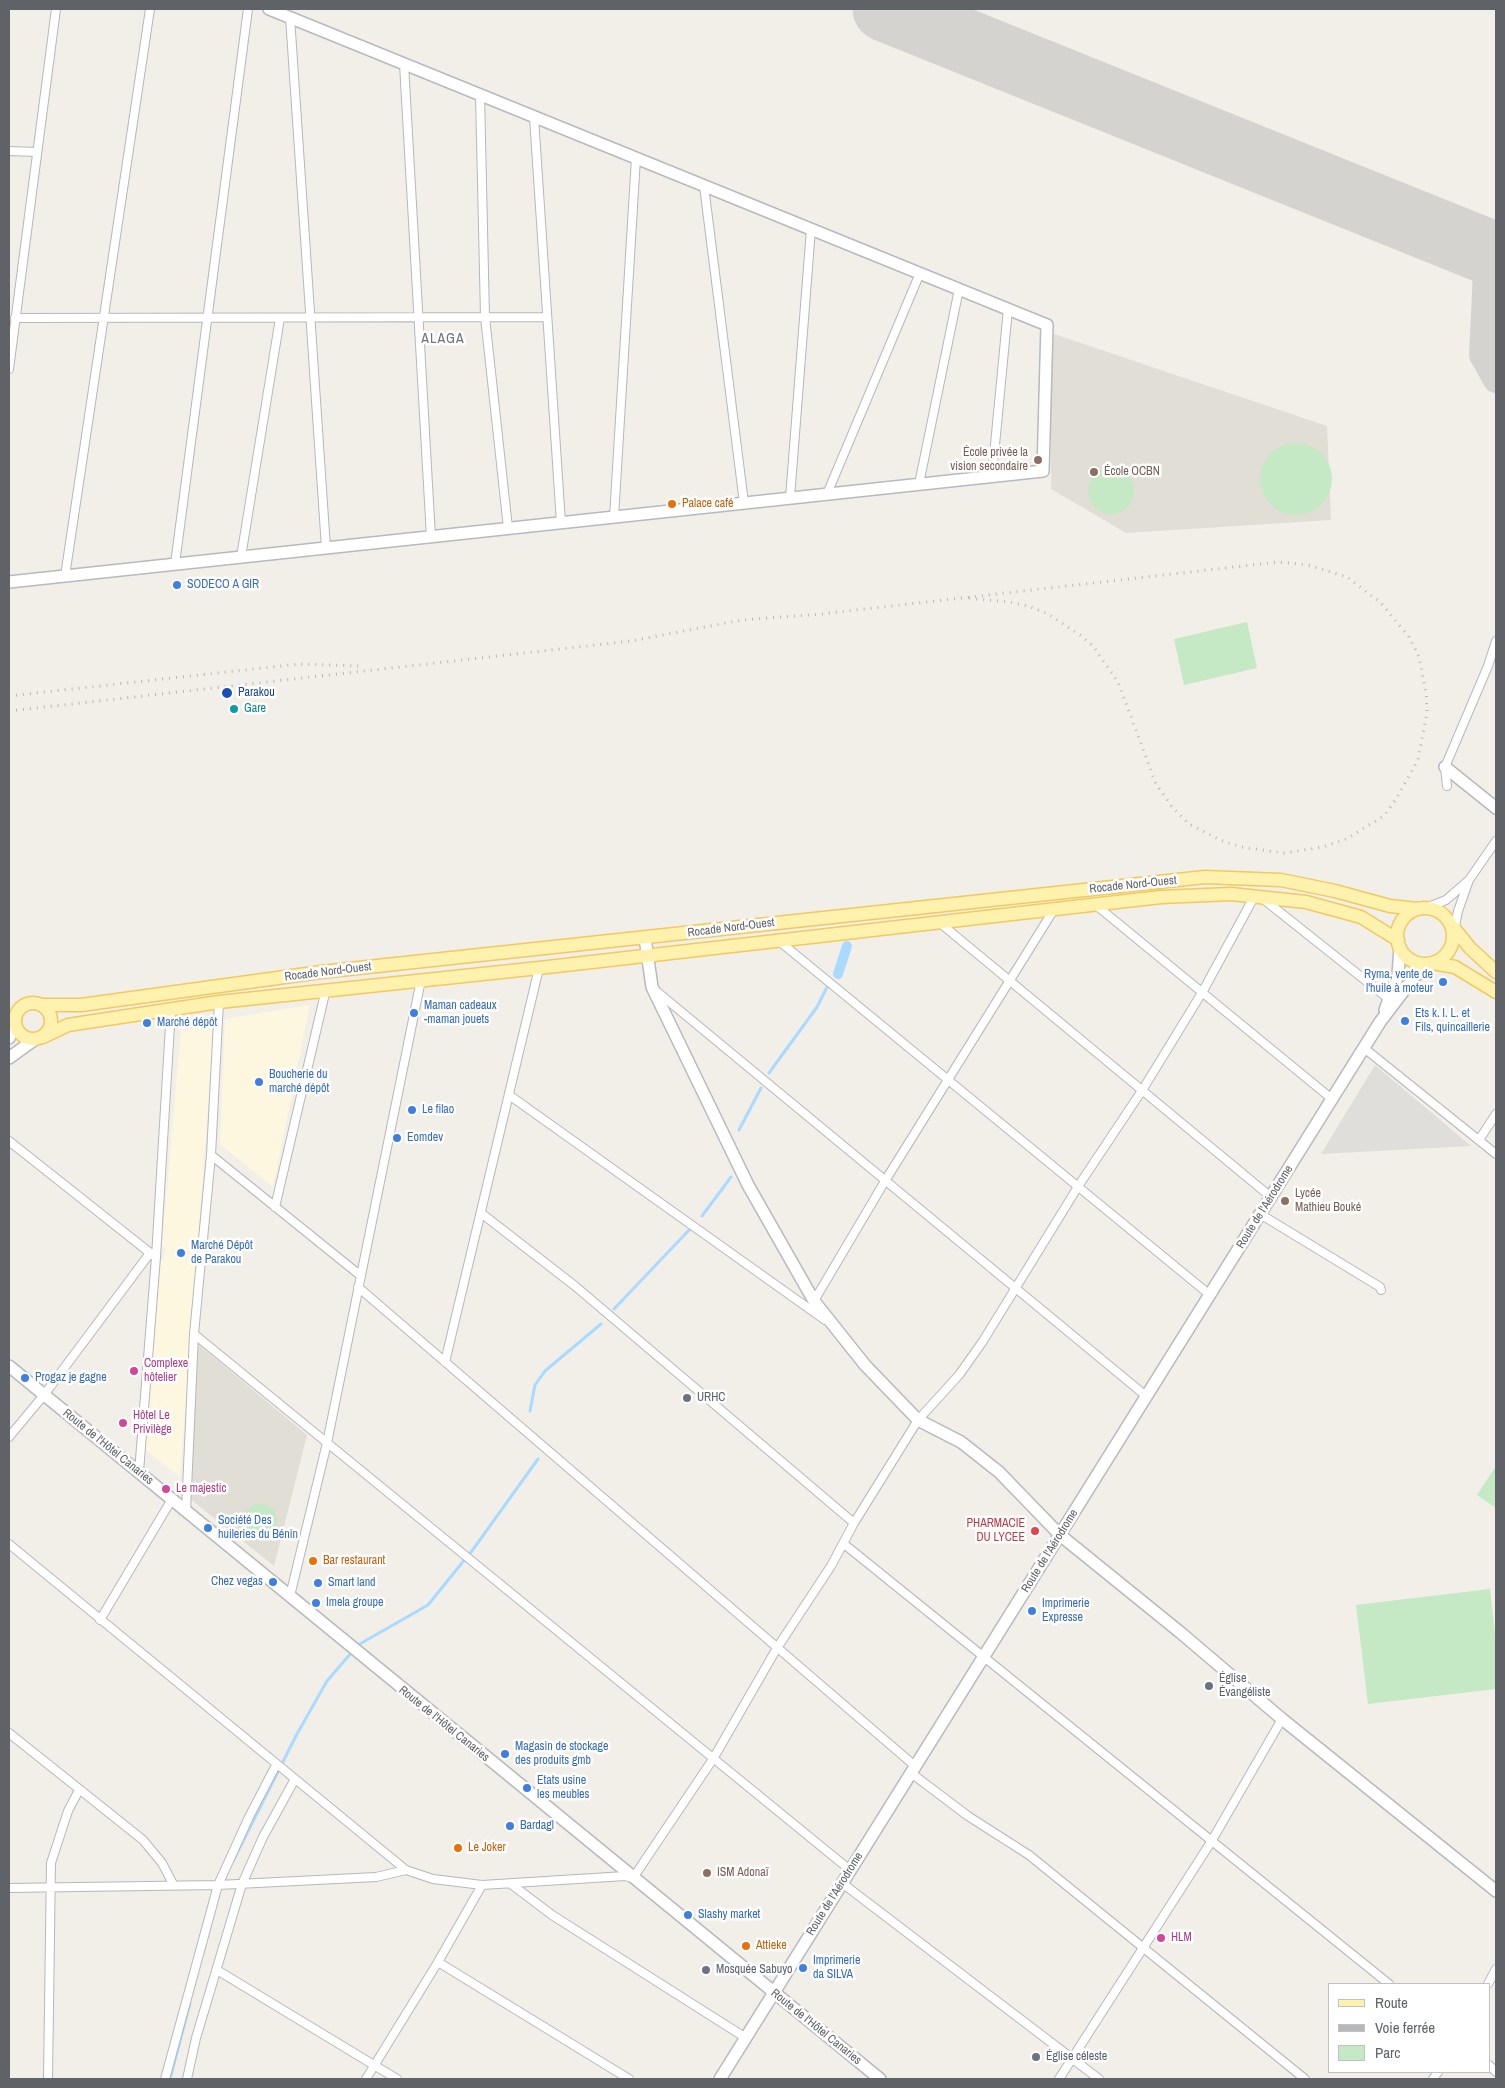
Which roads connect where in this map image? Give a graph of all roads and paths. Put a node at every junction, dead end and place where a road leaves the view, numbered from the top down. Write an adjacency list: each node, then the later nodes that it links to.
1 (56, 9): 10 (street)
2 (150, 9): 21 (street)
3 (248, 9): 22 (street)
4 (269, 9): 5 (street)
5 (290, 17): 6 (street); 24 (street)
6 (404, 64): 7 (street); 17 (street)
7 (480, 94): 8 (street); 18 (street)
8 (534, 117): 11 (street); 19 (street)
9 (9, 151): 10 (street)
10 (38, 152): 20 (street)
11 (636, 158): 12 (street); 31 (street)
12 (704, 186): 13 (street); 30 (street)
13 (811, 229): 14 (street); 29 (street)
14 (920, 273): 15 (street); 28 (street)
15 (959, 289): 16 (street); 27 (street)
16 (1008, 309): 26 (street); 26 (street)
17 (418, 317): 18 (street); 24 (street); 34 (street)
18 (485, 317): 19 (street); 33 (street)
19 (547, 317): 32 (street)
20 (16, 318): 21 (street); 25 (street)
21 (105, 318): 22 (street); 38 (street)
22 (208, 318): 23 (street); 37 (street)
23 (280, 318): 24 (street); 36 (street)
24 (310, 318): 35 (street)
25 (9, 369)
26 (992, 476): 27 (street)
27 (919, 484): 28 (street)
28 (827, 494): 29 (street)
29 (790, 498): 30 (street)
30 (744, 503): 31 (street)
31 (614, 517): 32 (street)
32 (561, 523): 33 (street)
33 (508, 528): 34 (street)
34 (431, 537): 35 (street)
35 (326, 548): 36 (street)
36 (241, 557): 37 (street)
37 (175, 564): 38 (street)
38 (65, 576): 39 (street)
39 (9, 582)
40 (1496, 641): 41 (street)
41 (1446, 767): 42 (street); 43 (street)
42 (1447, 786)
43 (1496, 808)
44 (1496, 841): 45 (street)
45 (1469, 880): 48 (street); 51 (street)
46 (1257, 897): 47 (main road, Rocade Nord-Ouest); 54 (main road, Rocade Nord-Ouest); 63 (street); 65 (street)
47 (1097, 906): 49 (main road, Rocade Nord-Ouest); 63 (street)
48 (1422, 909): 51 (main road); 52 (main road, Rocade Nord-Ouest); 54 (main road)
49 (1053, 911): 50 (main road, Rocade Nord-Ouest); 60 (street)
50 (940, 923): 53 (main road, Rocade Nord-Ouest); 60 (street)
51 (1452, 929): 56 (main road); 58 (main road)
52 (645, 938): 55 (street); 67 (main road, Rocade Nord-Ouest)
53 (778, 941): 55 (main road, Rocade Nord-Ouest); 75 (street)
54 (1399, 944): 56 (main road); 65 (street, Route de l'Aérodrome)
55 (647, 955): 57 (main road, Rocade Nord-Ouest); 61 (street)
56 (1433, 963): 64 (main road); 70 (street, Route de l'Aérodrome)
57 (540, 968): 59 (main road, Rocade Nord-Ouest); 77 (street)
58 (1496, 972)
59 (421, 980): 62 (main road, Rocade Nord-Ouest); 91 (street)
60 (1010, 980): 75 (street); 76 (street)
61 (652, 987): 84 (street); 96 (street)
62 (326, 990): 66 (main road, Rocade Nord-Ouest); 87 (street)
63 (1203, 991): 76 (street); 78 (street)
64 (1496, 992)
65 (1390, 999): 70 (street, Route de l'Aérodrome)
66 (219, 1002): 68 (main road, Rocade Nord-Ouest); 83 (street)
67 (42, 1005): 69 (main road); 72 (main road)
68 (171, 1009): 72 (main road, Rocade Nord-Ouest); 90 (street)
69 (14, 1011): 71 (main road)
70 (1380, 1022): 73 (street, Route de l'Aérodrome)
71 (13, 1032): 72 (main road)
72 (38, 1038): 74 (street)
73 (1364, 1048): 78 (street, Route de l'Aérodrome); 80 (street)
74 (9, 1058)
75 (948, 1080): 84 (street); 85 (street)
76 (1143, 1089): 85 (street); 86 (street)
77 (509, 1095): 88 (street); 97 (street)
78 (1332, 1099): 86 (street, Route de l'Aérodrome)
79 (1496, 1114): 80 (street)
80 (1479, 1140): 82 (street)
81 (9, 1141): 90 (street)
82 (1496, 1154)
83 (211, 1155): 87 (street); 98 (street)
84 (885, 1181): 93 (street); 96 (street)
85 (1079, 1185): 93 (street); 95 (street)
86 (1271, 1197): 89 (street, Route de l'Aérodrome)
87 (276, 1207): 91 (street)
88 (481, 1212): 99 (street); 109 (street)
89 (1260, 1214): 94 (street); 95 (street, Route de l'Aérodrome)
90 (153, 1255): 101 (street); 106 (street)
91 (361, 1276): 92 (street)
92 (358, 1287): 99 (street); 105 (street)
93 (1017, 1287): 102 (street); 103 (street)
94 (1381, 1290)
95 (1210, 1295): 102 (street, Route de l'Aérodrome)
96 (814, 1301): 97 (street)
97 (830, 1324): 103 (street)
98 (194, 1334): 105 (street); 108 (street)
99 (445, 1362): 115 (street)
100 (9, 1366): 101 (street, Route de l'Hôtel Canaries)
101 (44, 1395): 104 (street); 106 (street, Route de l'Hôtel Canaries)
102 (1146, 1396): 110 (street, Route de l'Aérodrome)
103 (918, 1420): 109 (street); 110 (street)
104 (9, 1437)
105 (327, 1443): 113 (street); 119 (street)
106 (139, 1472): 107 (street, Route de l'Hôtel Canaries)
107 (172, 1499): 108 (street, Route de l'Hôtel Canaries); 114 (street)
108 (186, 1511): 113 (street, Route de l'Hôtel Canaries)
109 (854, 1523): 112 (street)
110 (1060, 1535): 116 (street, Route de l'Aérodrome); 117 (street)
111 (9, 1544): 114 (street)
112 (844, 1544): 115 (street); 116 (street)
113 (290, 1596): 127 (street, Route de l'Hôtel Canaries)
114 (100, 1620): 120 (street)
115 (777, 1648): 119 (street); 121 (street)
116 (983, 1658): 121 (street, Route de l'Aérodrome); 124 (street)
117 (1282, 1719): 124 (street); 136 (street)
118 (9, 1733): 123 (street)
119 (714, 1759): 126 (street); 127 (street)
120 (276, 1765): 122 (street); 132 (street)
121 (913, 1770): 126 (street, Route de l'Aérodrome); 137 (street)
122 (295, 1779): 125 (street); 130 (street)
123 (78, 1790): 129 (street); 134 (street)
124 (1211, 1842): 137 (street); 141 (street)
125 (406, 1870): 130 (street); 133 (street)
126 (850, 1870): 128 (street, Route de l'Aérodrome)
127 (633, 1878): 131 (street); 143 (street, Route de l'Hôtel Canaries)
128 (842, 1883): 143 (street, Route de l'Aérodrome); 145 (street)
129 (173, 1884): 132 (street); 134 (street)
130 (242, 1884): 132 (street); 140 (street)
131 (511, 1884): 133 (street); 144 (street)
132 (218, 1885): 148 (street)
133 (482, 1885): 138 (street)
134 (52, 1887): 135 (street); 147 (street)
135 (9, 1888)
136 (1496, 1892)
137 (1145, 1948): 145 (street); 157 (street)
138 (438, 1962): 146 (street); 152 (street)
139 (1496, 1969): 142 (street)
140 (217, 1970): 146 (street); 149 (street)
141 (1388, 1983)
142 (1489, 1983)
143 (774, 1992): 144 (street, Route de l'Aérodrome); 154 (street, Route de l'Hôtel Canaries)
144 (746, 2038): 153 (street, Route de l'Aérodrome)
145 (1073, 2059): 155 (street); 156 (street)
146 (374, 2066): 150 (street); 151 (street)
147 (48, 2079)
148 (165, 2079)
149 (187, 2079)
150 (366, 2079)
151 (397, 2079)
152 (629, 2079)
153 (720, 2079)
154 (880, 2079)
155 (1059, 2079)
156 (1099, 2079)
157 (1305, 2079)

